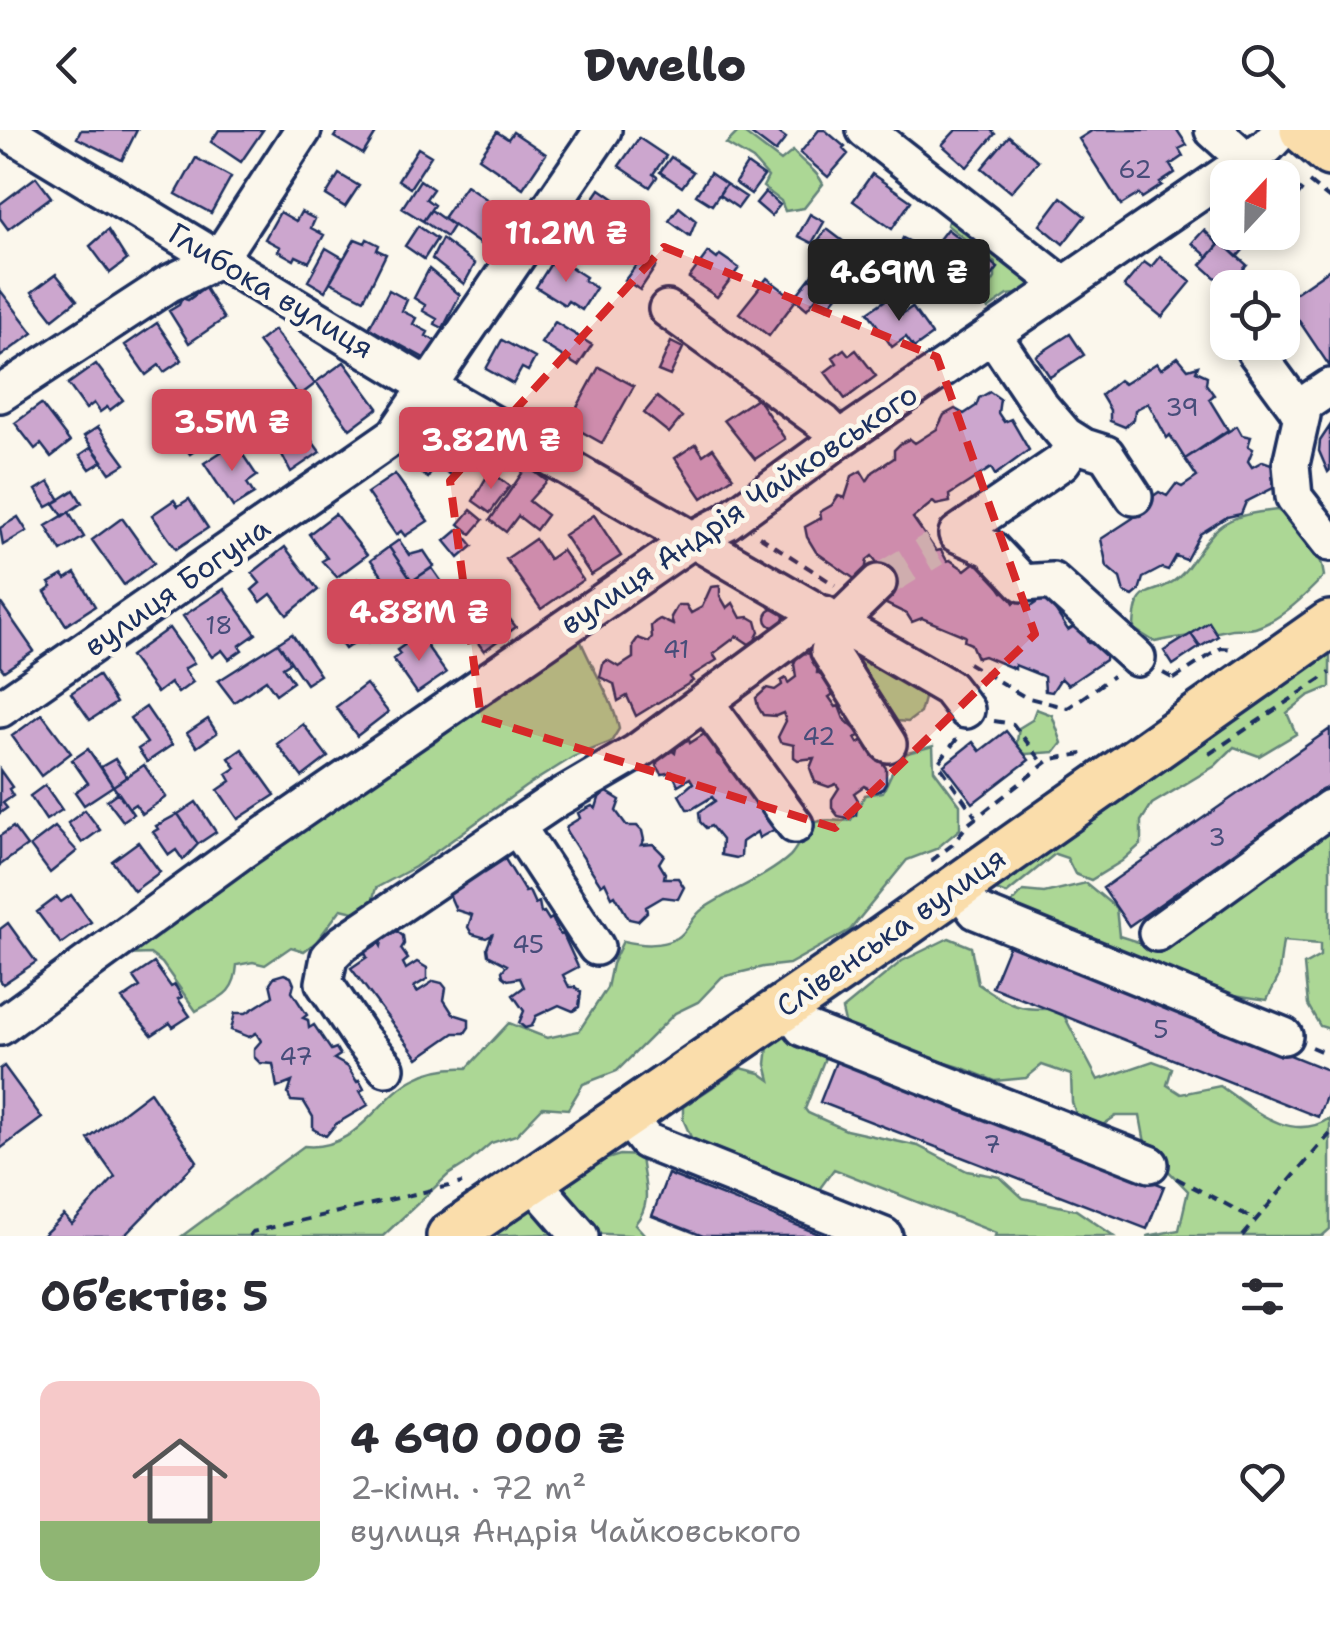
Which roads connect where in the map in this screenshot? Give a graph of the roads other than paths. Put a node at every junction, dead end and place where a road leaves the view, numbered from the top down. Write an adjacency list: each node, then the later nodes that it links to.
1 (5, 130): 11 (street, Глибока вулиця)
2 (303, 130): 11 (street)
3 (603, 130): 17 (street, вулиця Богуна)
4 (865, 130): 12 (street)
5 (1213, 130): 9 (street)
6 (1282, 130): 9 (street, вулиця Андрія Чайковського)
7 (1303, 130): 8 (main road)
8 (1330, 153)
9 (1246, 160)
10 (1210, 185): 12 (street, вулиця Андрія Чайковського)
11 (218, 260): 17 (street, Глибока вулиця); 18 (street)
12 (1063, 285): 14 (street, вулиця Андрія Чайковського)
13 (667, 309): 20 (street)
14 (993, 335): 20 (street, вулиця Андрія Чайковського); 21 (street)
15 (1261, 360): 19 (street)
16 (1330, 386): 19 (street)
17 (430, 387): 23 (street, Глибока вулиця); 29 (street, вулиця Богуна)
18 (0, 394)
19 (1297, 409): 24 (street)
20 (840, 439): 23 (street, вулиця Андрія Чайковського)
21 (1076, 442): 22 (street); 27 (street)
22 (1134, 497)
23 (694, 538): 25 (street, Глибока вулиця); 39 (street, вулиця Андрія Чайковського)
24 (1330, 543)
25 (850, 605): 28 (street); 30 (street, Глибока вулиця); 31 (street)
26 (1330, 624): 35 (main road, Слівенська вулиця)
27 (1137, 658)
28 (705, 702): 33 (street); 34 (street)
29 (0, 709)
30 (966, 710)
31 (888, 744)
32 (1330, 808): 36 (street)
33 (795, 824)
34 (516, 825): 37 (street); 41 (street)
35 (940, 876): 38 (main road, Слівенська вулиця); 40 (street)
36 (1158, 933)
37 (596, 947)
38 (786, 1006): 42 (main road, Слівенська вулиця); 43 (street)
39 (0, 1027)
40 (1284, 1036)
41 (386, 1068)
42 (626, 1116): 44 (main road, Слівенська вулиця); 47 (street)
43 (1150, 1164)
44 (532, 1181): 45 (main road, Слівенська вулиця); 46 (street)
45 (450, 1236)
46 (580, 1236)
47 (884, 1236)

